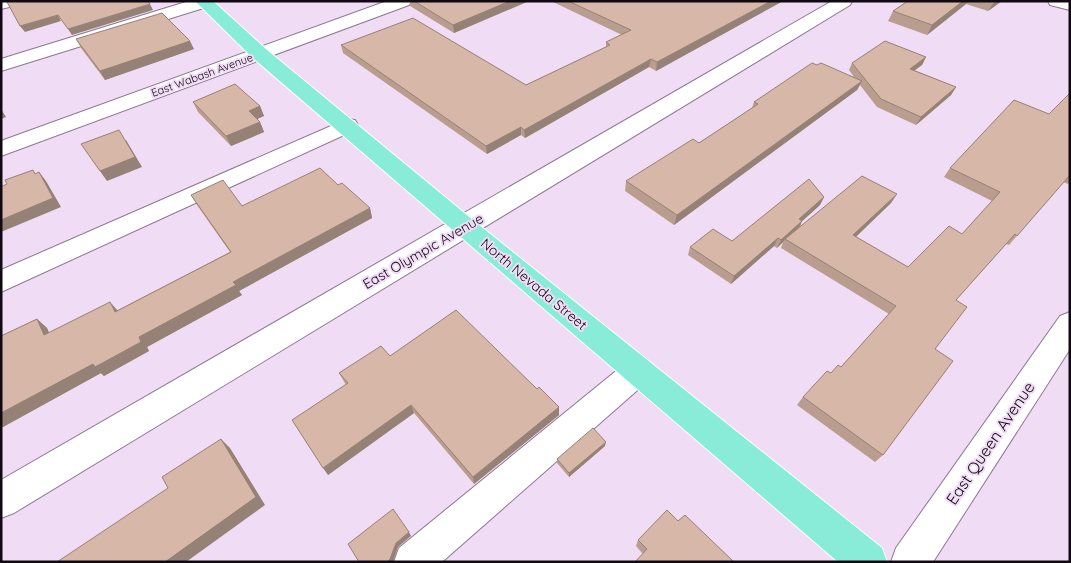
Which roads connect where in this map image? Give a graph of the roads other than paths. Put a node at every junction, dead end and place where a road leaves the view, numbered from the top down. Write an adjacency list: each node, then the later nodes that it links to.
1 (12, 1): 6 (street)
2 (203, 1): 8 (main road, North Nevada Street); 9 (street)
3 (403, 1): 8 (street, East Wabash Avenue)
4 (844, 1): 12 (street, East Olympic Avenue)
5 (1056, 1): 7 (street)
6 (1, 4)
7 (1070, 5)
8 (260, 54): 10 (main road, North Nevada Street); 11 (street, East Wabash Avenue)
9 (1, 65)
10 (347, 125): 12 (main road, North Nevada Street); 13 (street)
11 (1, 149)
12 (465, 227): 15 (main road, North Nevada Street); 16 (street, East Olympic Avenue)
13 (1, 282)
14 (1070, 324): 19 (street, East Queen Avenue)
15 (638, 371): 17 (street); 18 (main road, North Nevada Street)
16 (1, 500)
17 (412, 562)
18 (868, 562)
19 (910, 562)

